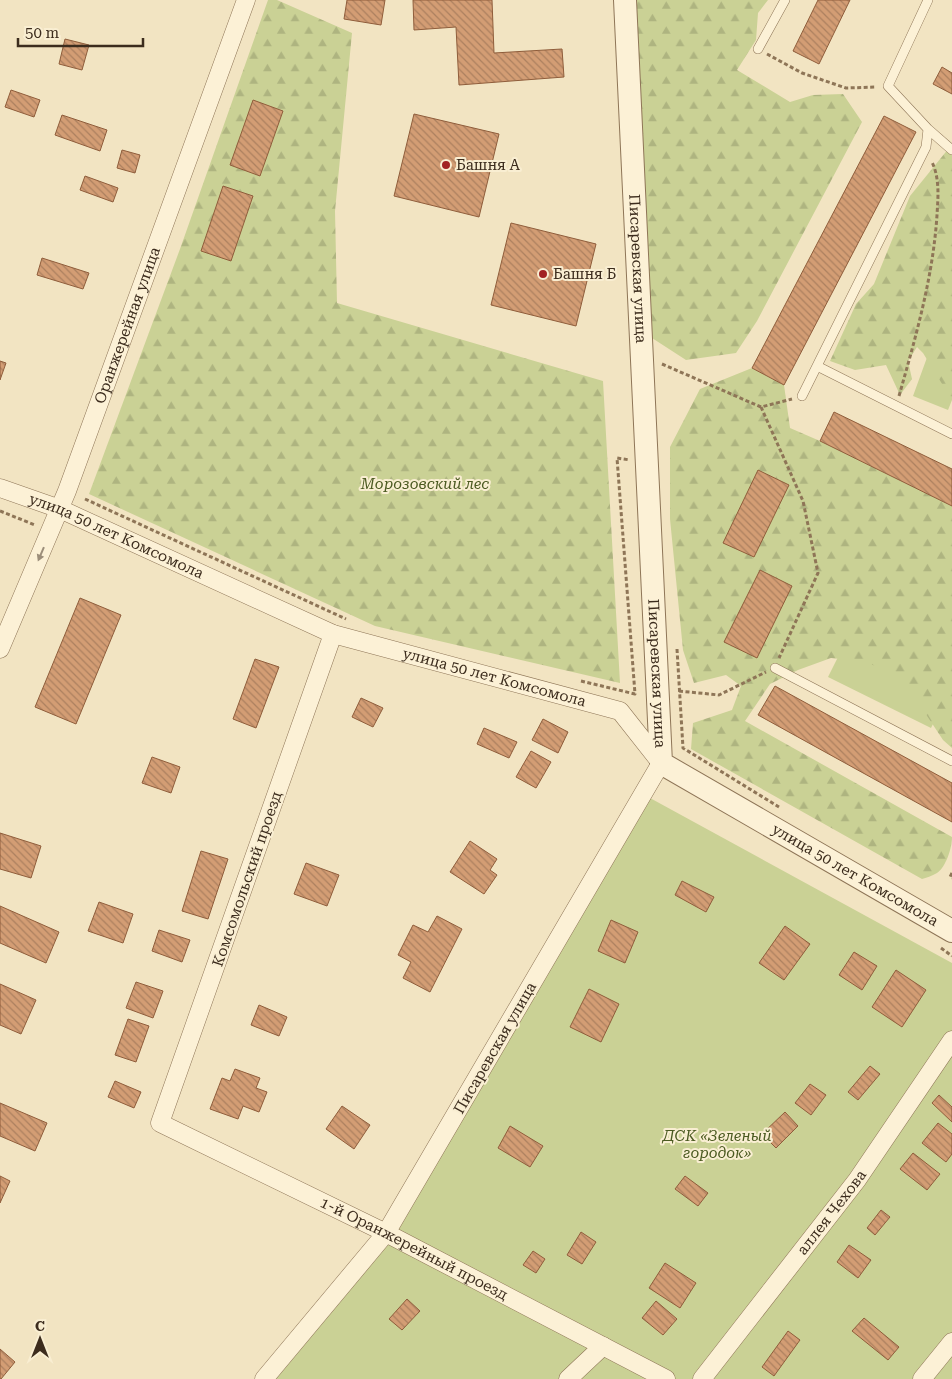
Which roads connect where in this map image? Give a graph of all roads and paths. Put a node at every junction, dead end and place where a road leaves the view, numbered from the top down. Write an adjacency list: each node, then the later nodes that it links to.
1 (246, 0): 19 (street, Оранжерейная улица)
2 (625, 0): 30 (street, Писаревская улица)
3 (785, 0): 5 (lane)
4 (928, 0): 6 (lane)
5 (758, 49): 6 (path)
6 (888, 86): 7 (lane)
7 (928, 129): 8 (lane); 9 (lane)
8 (926, 147): 10 (lane); 13 (path)
9 (952, 150)
10 (816, 366): 12 (lane); 13 (lane)
11 (662, 372): 14 (path)
12 (802, 396): 14 (path)
13 (896, 406): 15 (lane)
14 (761, 408): 26 (path)
15 (952, 434)
16 (617, 458): 27 (path)
17 (0, 488): 19 (street, улица 50 лет Комсомола)
18 (85, 499): 22 (path)
19 (60, 509): 23 (street, улица 50 лет Комсомола); 25 (street, Оранжерейная улица, one-way to 25)
20 (0, 511): 21 (path)
21 (35, 525)
22 (346, 619)
23 (333, 634): 30 (street, улица 50 лет Комсомола); 36 (street, Комсомольский проезд)
24 (676, 642): 28 (path)
25 (0, 649)
26 (775, 668): 28 (path); 29 (lane)
27 (579, 681)
28 (679, 691): 31 (path)
29 (952, 761)
30 (661, 763): 34 (street, улица 50 лет Комсомола); 37 (street, Писаревская улица)
31 (784, 810)
32 (952, 873): 33 (path)
33 (952, 878)
34 (952, 931)
35 (952, 1040): 43 (street, аллея Чехова)
36 (160, 1123): 37 (street, 1-й Оранжерейный проезд)
37 (386, 1234): 39 (street, 1-й Оранжерейный проезд); 40 (street, Писаревская улица)
38 (952, 1342): 44 (street)
39 (603, 1346): 41 (street); 42 (street, 1-й Оранжерейный проезд)
40 (264, 1379)
41 (568, 1379)
42 (666, 1379)
43 (702, 1379)
44 (922, 1379)

